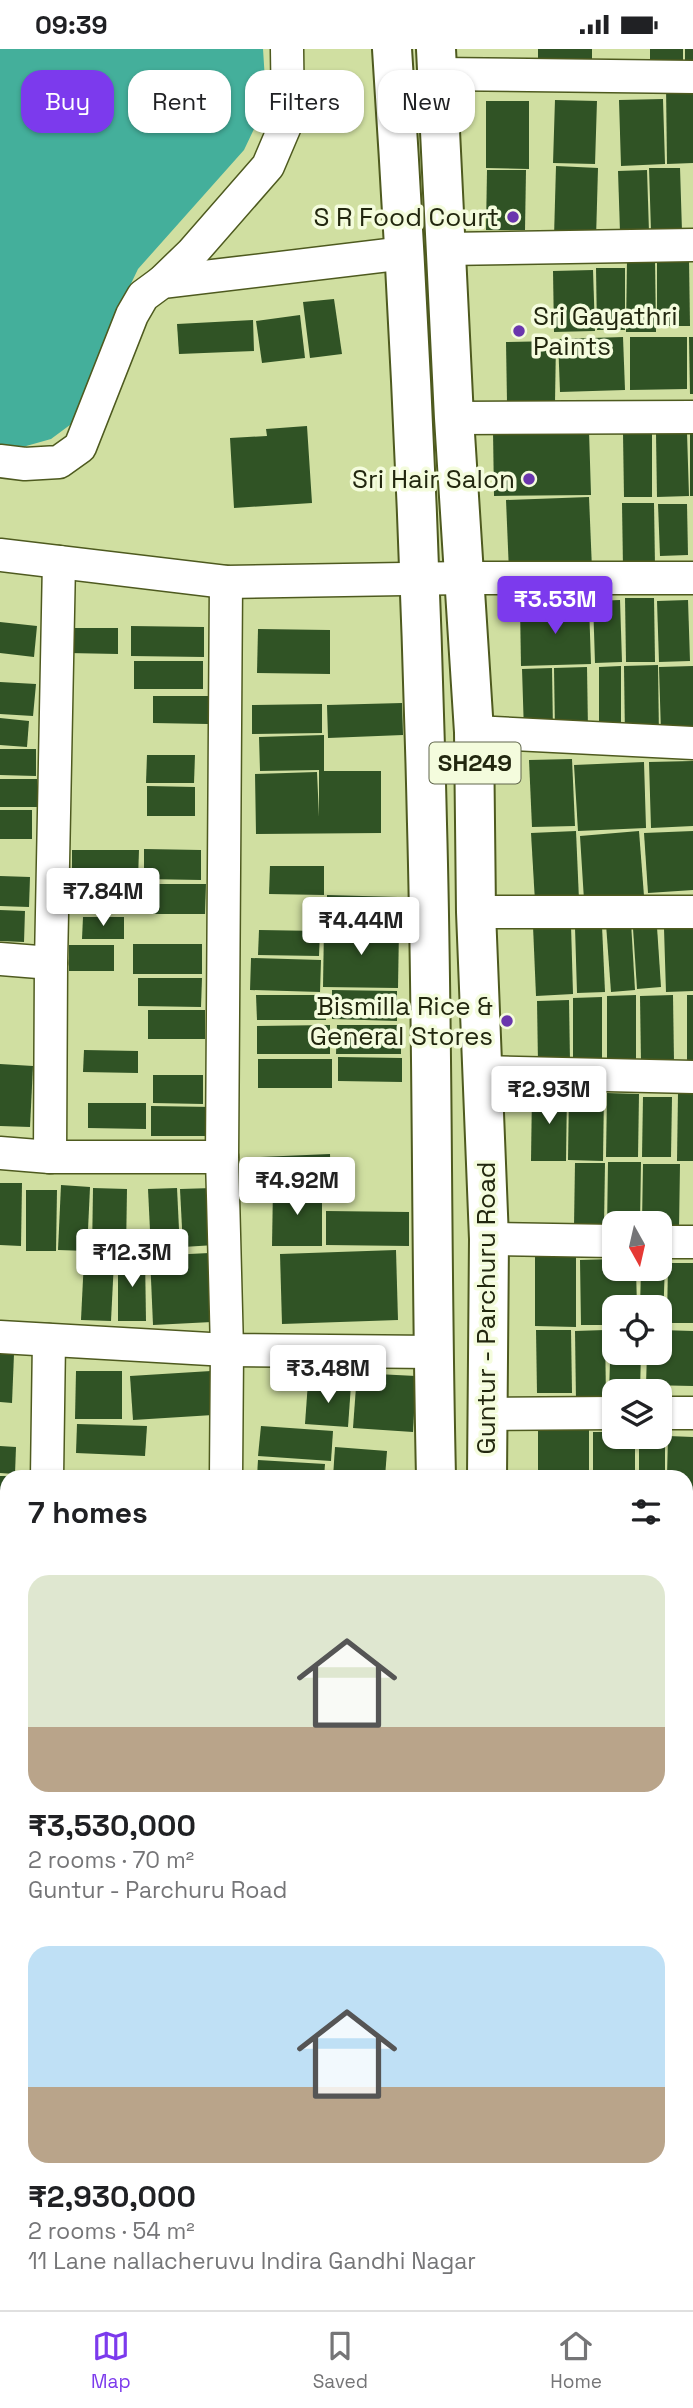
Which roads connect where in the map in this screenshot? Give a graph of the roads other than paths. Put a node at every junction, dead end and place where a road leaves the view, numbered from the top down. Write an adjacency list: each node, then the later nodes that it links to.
1 (287, 49): 8 (street)
2 (391, 49): 7 (main road, Guntur - Parchuru Road / SH249)
3 (437, 62): 4 (street); 6 (main road, Guntur - Parchuru Road / SH249)
4 (693, 76)
5 (693, 245): 6 (street)
6 (446, 249): 10 (main road, Guntur - Parchuru Road / SH249)
7 (405, 253): 8 (street); 16 (main road, Guntur - Parchuru Road / SH249)
8 (162, 282): 11 (street)
9 (693, 417): 10 (street)
10 (454, 418): 14 (main road, Guntur - Parchuru Road / SH249)
11 (0, 461)
12 (0, 555): 13 (street)
13 (59, 562): 17 (street); 23 (street)
14 (464, 578): 15 (street); 16 (street); 18 (main road, Guntur - Parchuru Road / SH249)
15 (693, 578)
16 (420, 579): 17 (street); 36 (main road, Guntur - Parchuru Road / SH249)
17 (226, 582): 28 (street)
18 (474, 732): 19 (street); 20 (main road, Guntur - Parchuru Road / SH249)
19 (693, 743)
20 (476, 912): 21 (street); 24 (main road, Guntur - Parchuru Road / SH249)
21 (693, 912)
22 (0, 959): 23 (street)
23 (51, 963): 27 (street)
24 (481, 1072): 25 (street); 29 (main road, Guntur - Parchuru Road / SH249)
25 (693, 1077)
26 (0, 1153): 27 (street)
27 (50, 1157): 28 (street)
28 (222, 1157): 35 (street)
29 (489, 1239): 30 (street); 40 (main road, Guntur - Parchuru Road / SH249)
30 (602, 1241)
31 (672, 1242): 32 (street)
32 (693, 1242)
33 (0, 1337): 34 (street)
34 (49, 1340): 35 (street); 41 (street)
35 (228, 1350): 36 (street); 42 (street)
36 (433, 1352): 43 (main road, Guntur - Parchuru Road / SH249)
37 (602, 1413): 40 (street)
38 (672, 1413): 39 (street)
39 (693, 1413)
40 (487, 1414): 44 (main road, Guntur - Parchuru Road / SH249)
41 (47, 1470)
42 (226, 1470)
43 (436, 1470)
44 (487, 1470)

